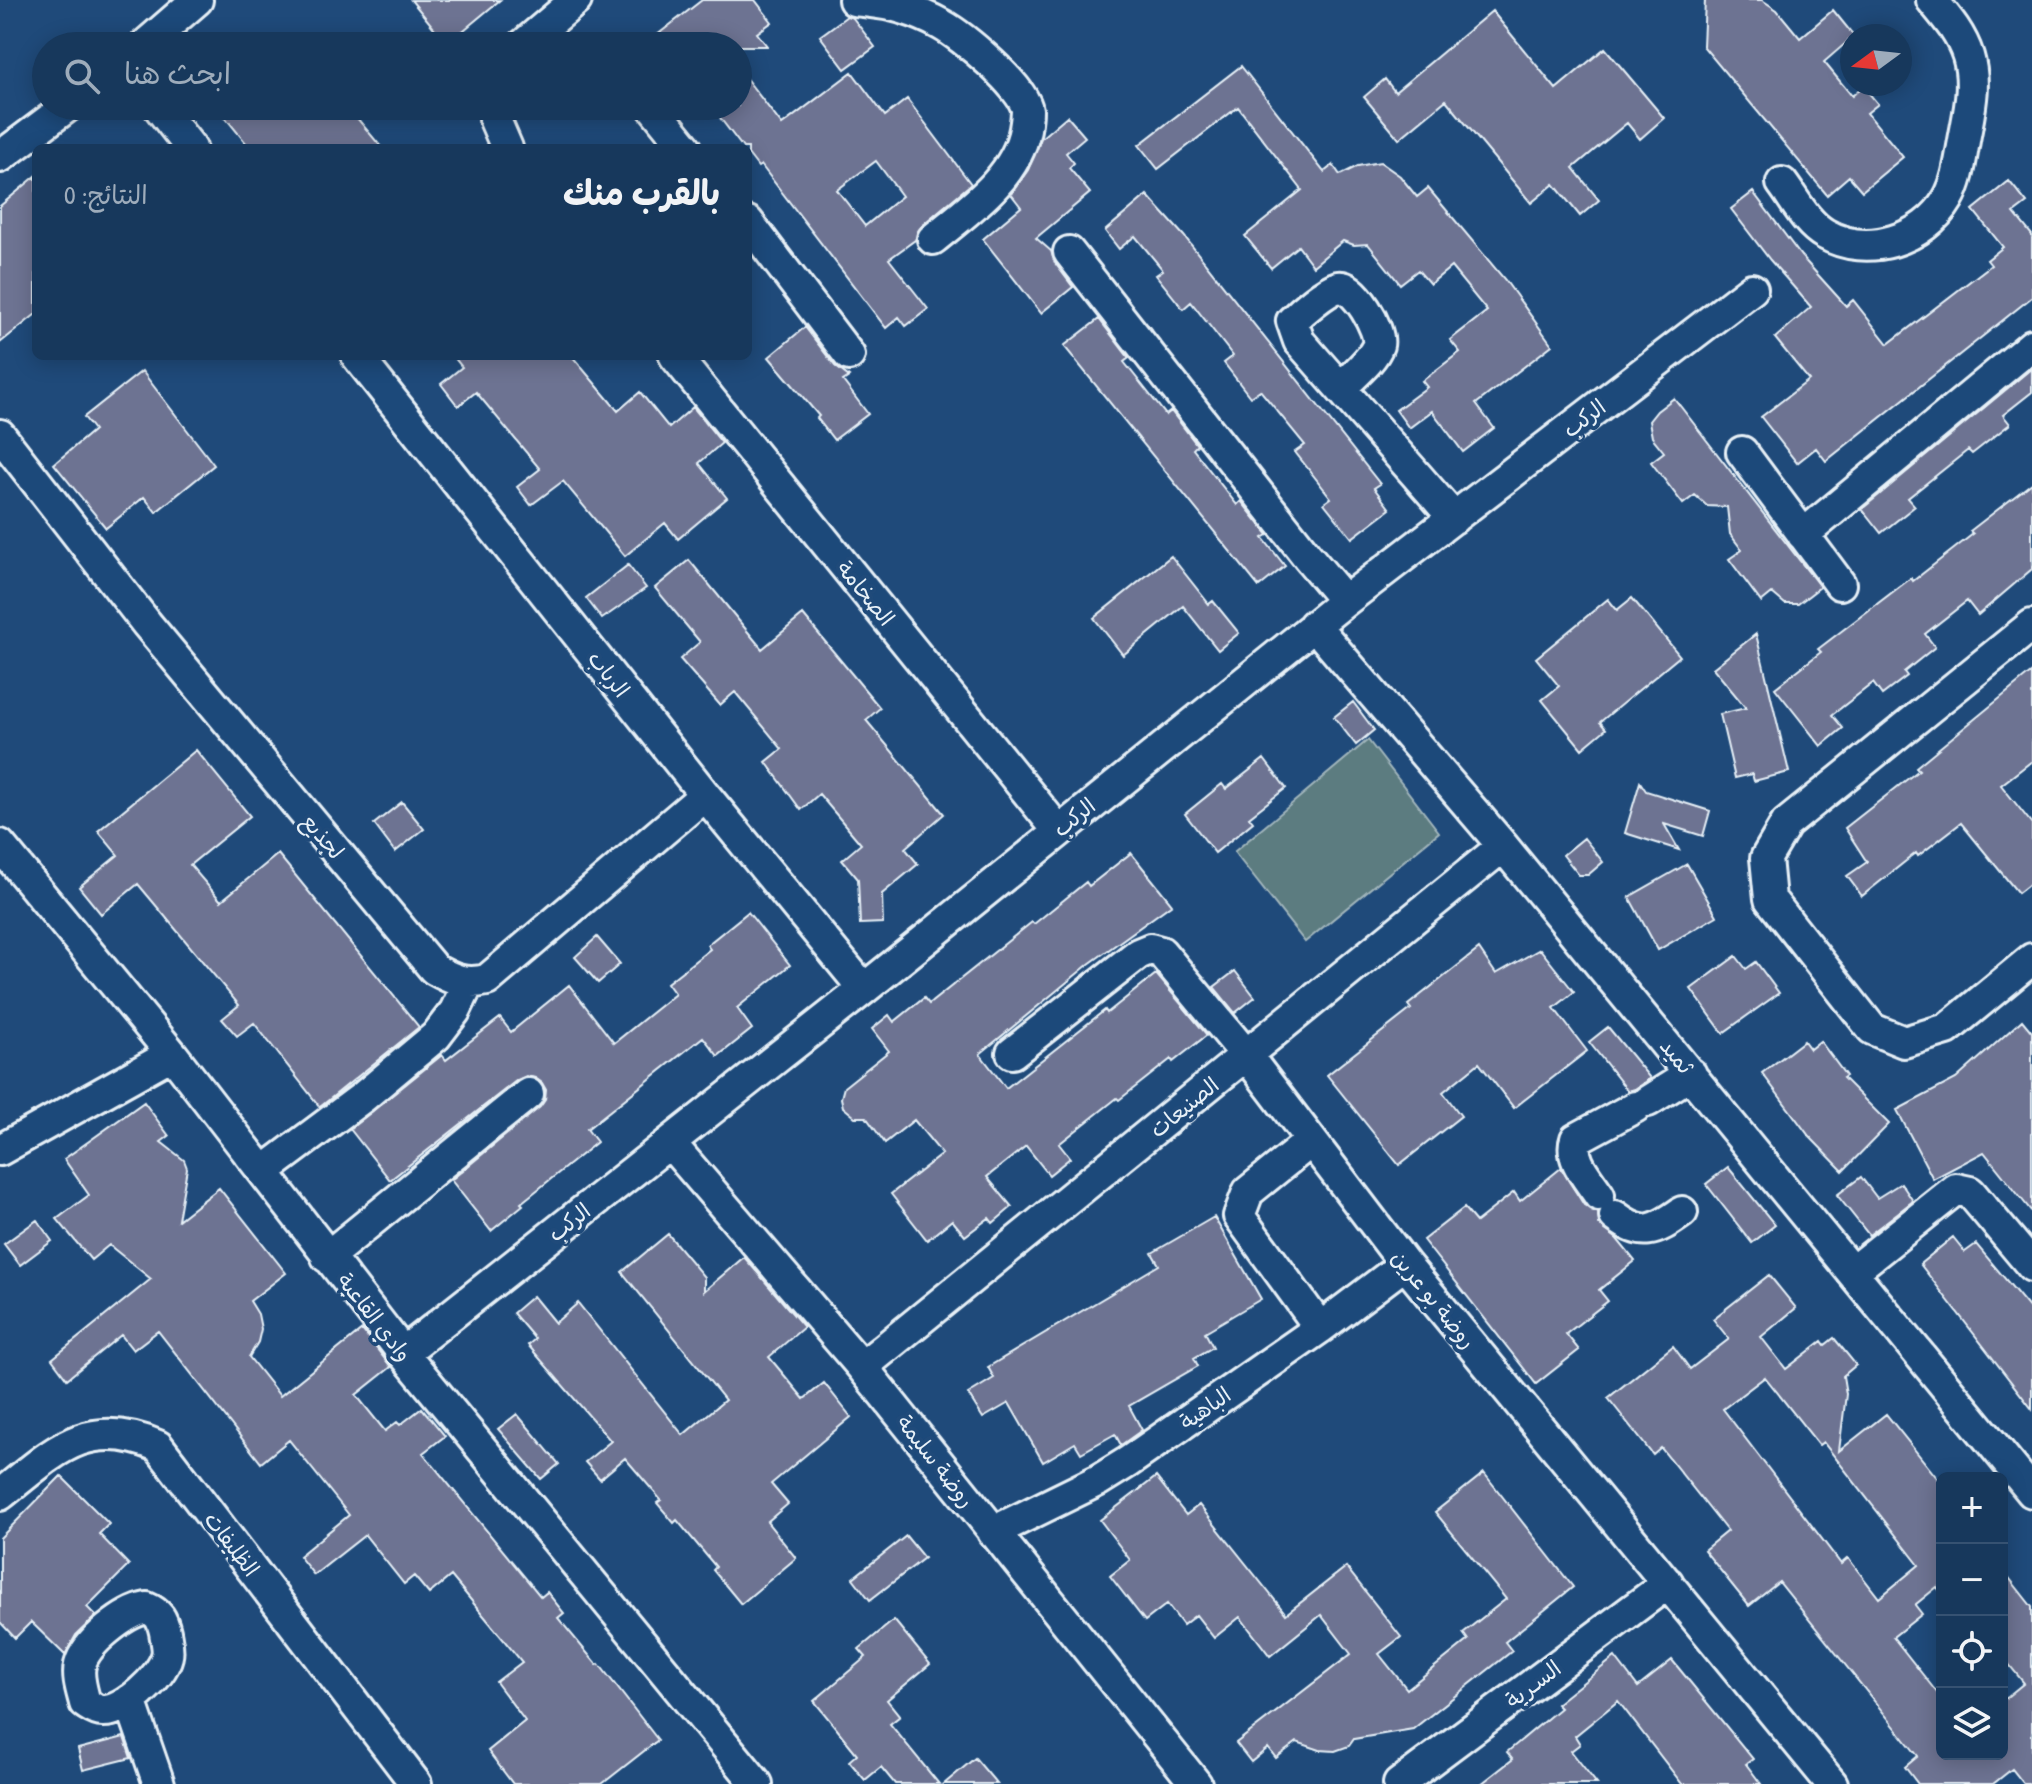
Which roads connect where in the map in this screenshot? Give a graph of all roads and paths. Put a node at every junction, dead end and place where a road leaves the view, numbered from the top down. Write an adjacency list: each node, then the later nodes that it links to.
1 (197, 0): 5 (street)
2 (576, 0): 6 (street)
3 (854, 0): 17 (street)
4 (1932, 0): 15 (street)
5 (160, 32)
6 (538, 32)
7 (49, 120): 14 (street)
8 (169, 120): 11 (street)
9 (495, 120): 12 (street)
10 (663, 120): 13 (street)
11 (188, 144)
12 (505, 144)
13 (683, 144)
14 (0, 157)
15 (1782, 183)
16 (752, 227): 21 (street)
17 (933, 239)
18 (1069, 252): 30 (street)
19 (1752, 289): 27 (street, الركب)
20 (2032, 345): 28 (street)
21 (849, 355)
22 (360, 360): 33 (street, الرباب)
23 (678, 360): 34 (street, الصخامة)
24 (1341, 388): 27 (street)
25 (0, 435): 38 (street, لجذيع)
26 (1742, 452): 28 (street)
27 (1454, 518): 30 (street, الركب)
28 (1803, 535): 29 (street)
29 (1840, 584)
30 (1345, 601): 31 (street, الركب)
31 (1314, 625): 34 (street, الركب); 36 (street, ثميد)
32 (2032, 625): 37 (street)
33 (705, 795): 38 (street); 39 (street, الرباب)
34 (1058, 830): 39 (street, الركب)
35 (0, 845): 41 (street, وادي القاعية)
36 (1503, 846): 42 (street, الصنيعات); 43 (street, ثميد)
37 (2032, 959)
38 (468, 984): 48 (street)
39 (864, 989): 46 (street, الركب)
40 (1012, 1053): 42 (street, روضة بو عرين)
41 (172, 1054): 47 (street); 48 (street, وادي القاعية)
42 (1247, 1056): 45 (street, روضة بو عرين); 56 (street, الصنيعات)
43 (1691, 1074): 49 (street); 53 (street, ثميد)
44 (528, 1094): 50 (street)
45 (1310, 1142): 51 (street, روضة بو عرين); 54 (street)
46 (670, 1143): 55 (street, الركب); 56 (street, روضة سليمة)
47 (0, 1150)
48 (264, 1171): 50 (street, وادي القاعية)
49 (1682, 1212)
50 (327, 1257): 55 (street, وادي القاعية)
51 (1405, 1264): 54 (street, الباهية); 60 (street, روضة بو عرين)
52 (2032, 1266): 53 (street)
53 (1852, 1272): 57 (street, ثميد)
54 (1320, 1328): 59 (street, الباهية)
55 (403, 1353): 63 (street, وادي القاعية)
56 (862, 1367): 59 (street, روضة سليمة)
57 (2032, 1492)
58 (0, 1495): 62 (street, الظليفات)
59 (993, 1532): 65 (street, روضة سليمة)
60 (1668, 1583): 66 (street, السـرية); 67 (street, روضة بو عرين)
61 (130, 1700): 64 (street)
62 (401, 1778)
63 (751, 1782)
64 (159, 1784)
65 (1196, 1784)
66 (1399, 1784)
67 (1832, 1784)

